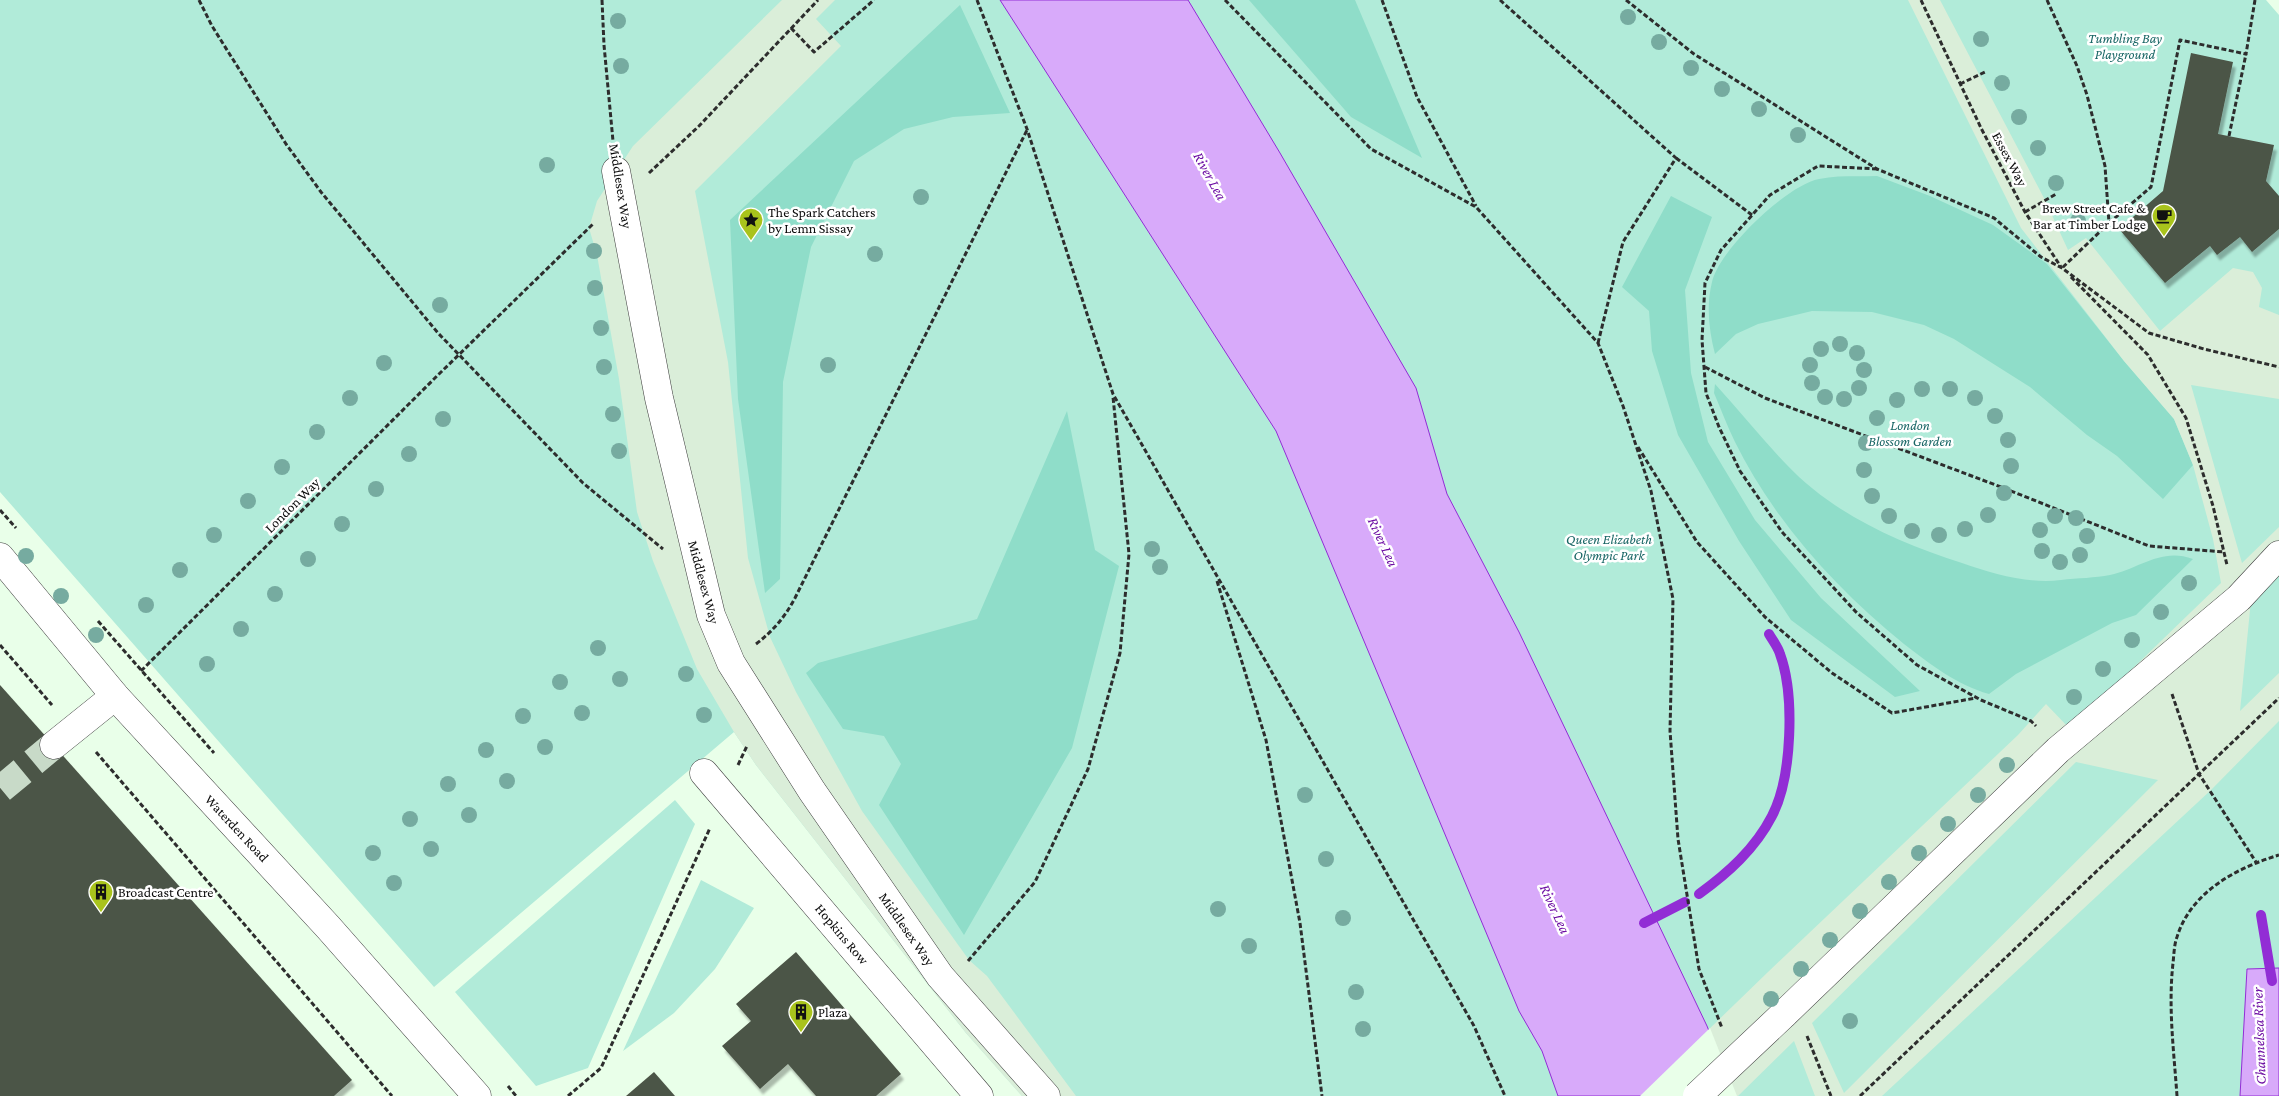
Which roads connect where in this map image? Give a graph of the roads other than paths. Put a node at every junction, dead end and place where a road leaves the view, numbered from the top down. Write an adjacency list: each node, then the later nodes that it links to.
1 (616, 171): 9 (street, Middlesex Way)
2 (2279, 556): 10 (street, bridge)
3 (0, 557): 4 (street, Waterden Road)
4 (115, 696): 5 (street); 7 (street, Waterden Road)
5 (54, 745)
6 (704, 773): 8 (street, Hopkins Row)
7 (477, 1096)
8 (978, 1096)
9 (1046, 1096)
10 (1697, 1096)

